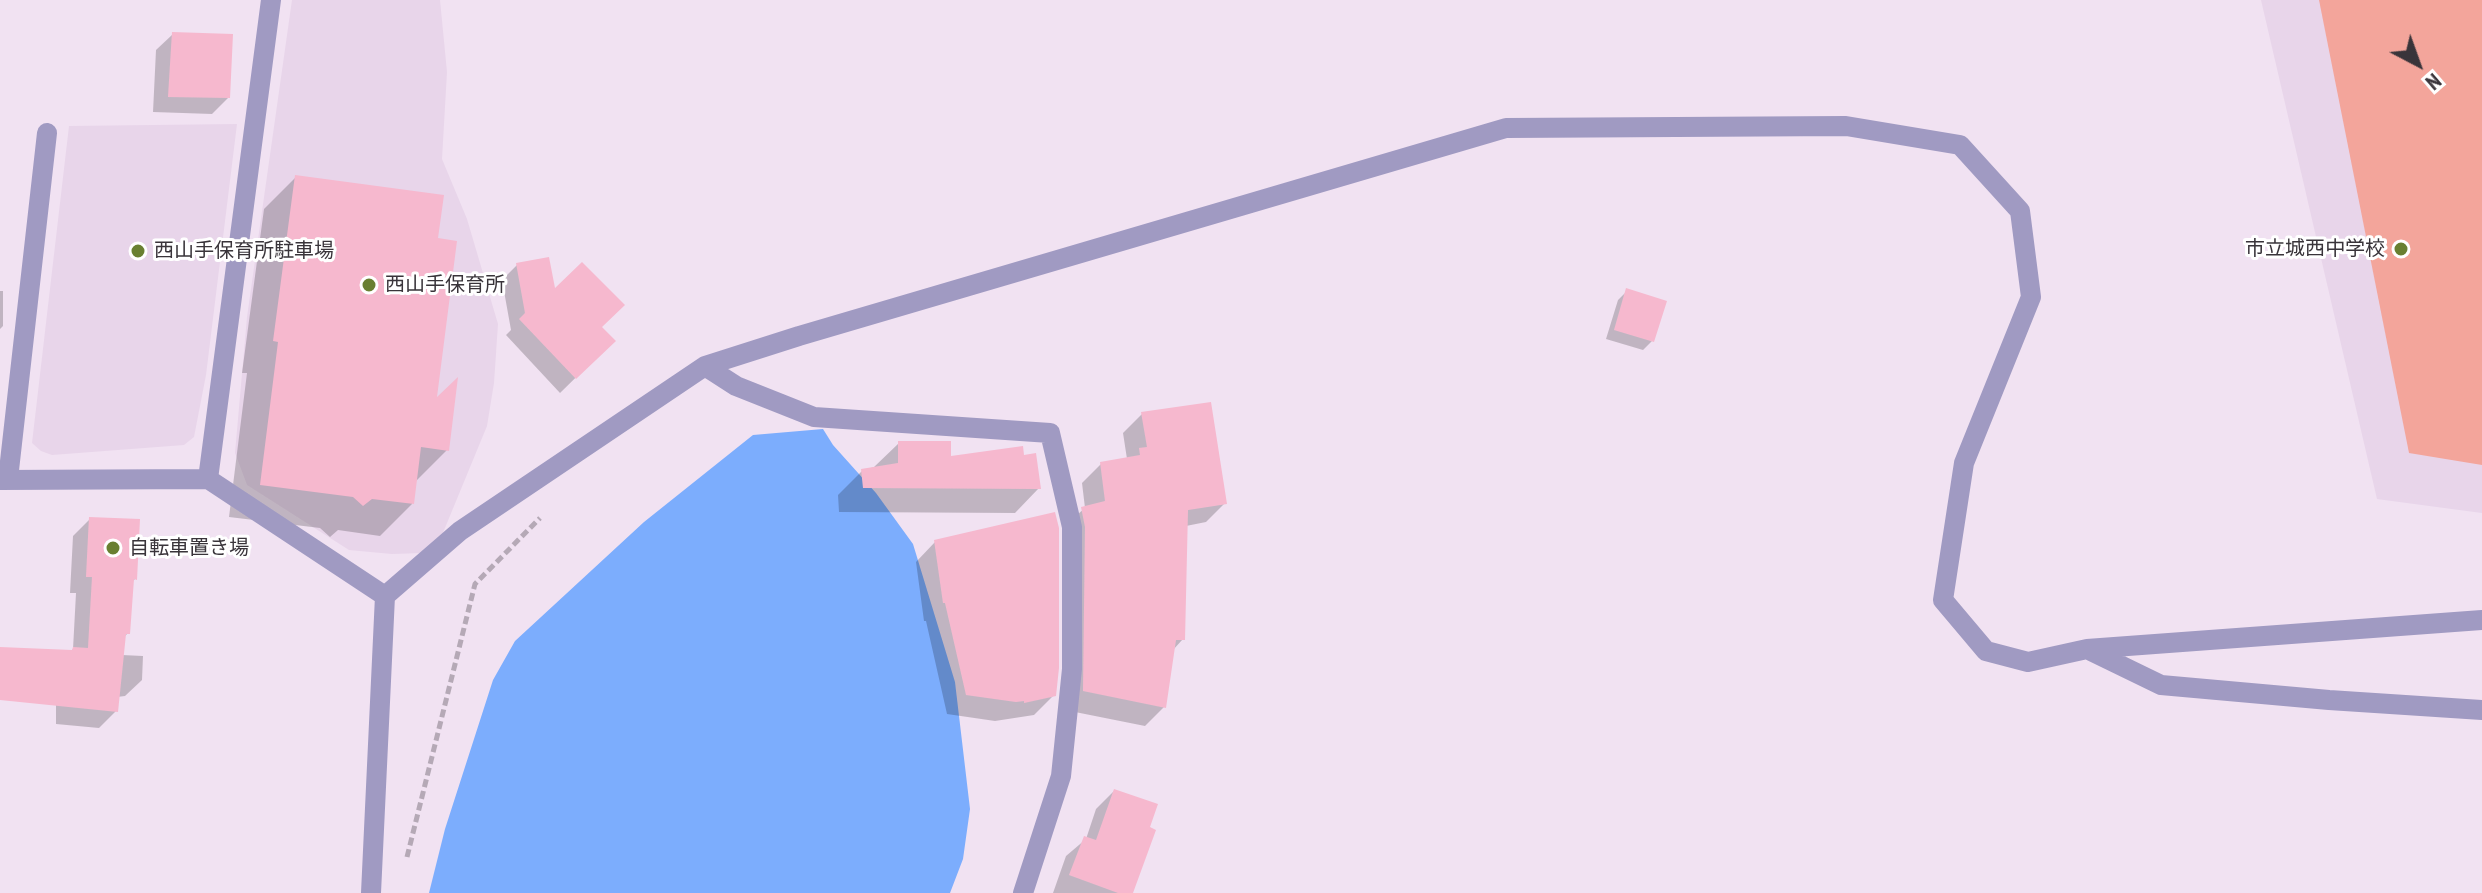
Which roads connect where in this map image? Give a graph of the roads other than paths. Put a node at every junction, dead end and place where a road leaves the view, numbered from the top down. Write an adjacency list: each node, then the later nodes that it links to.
1 (271, 0): 4 (street)
2 (47, 133): 5 (street)
3 (705, 366): 6 (street); 8 (street); 11 (street)
4 (208, 479): 5 (street); 6 (street)
5 (4, 480)
6 (385, 596): 10 (street)
7 (2482, 620): 8 (street)
8 (2087, 649): 9 (street)
9 (2482, 710)
10 (371, 893)
11 (1023, 893)

